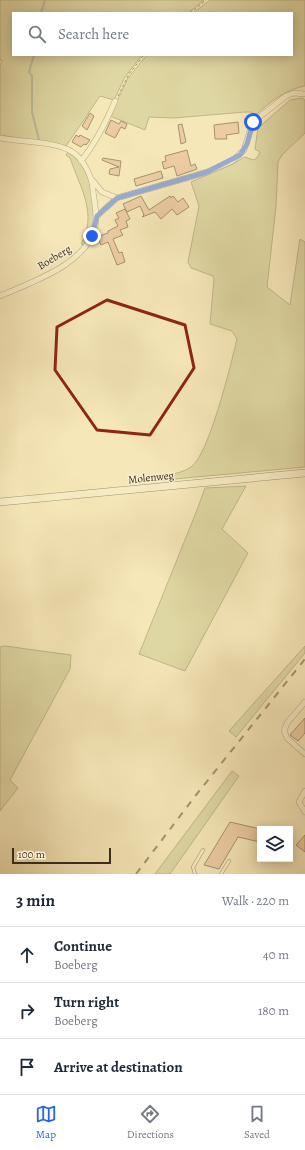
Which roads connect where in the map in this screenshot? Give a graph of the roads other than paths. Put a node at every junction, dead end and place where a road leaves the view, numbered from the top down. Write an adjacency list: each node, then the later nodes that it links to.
1 (305, 94): 6 (street)
2 (115, 101): 4 (street)
3 (0, 138): 4 (street, Boeberg)
4 (81, 162): 5 (street, Boeberg)
5 (93, 181): 6 (street, Boeberg); 7 (street, Boeberg)
6 (117, 198): 7 (street)
7 (97, 216): 8 (street, Boeberg)
8 (0, 296)
9 (305, 472): 10 (main road, Molenweg)
10 (0, 502)
11 (305, 702): 12 (street)
12 (305, 754)
13 (305, 791): 14 (street)
14 (305, 812)
15 (203, 850): 17 (lane)
16 (228, 861): 18 (lane)
17 (195, 874)
18 (221, 874)

